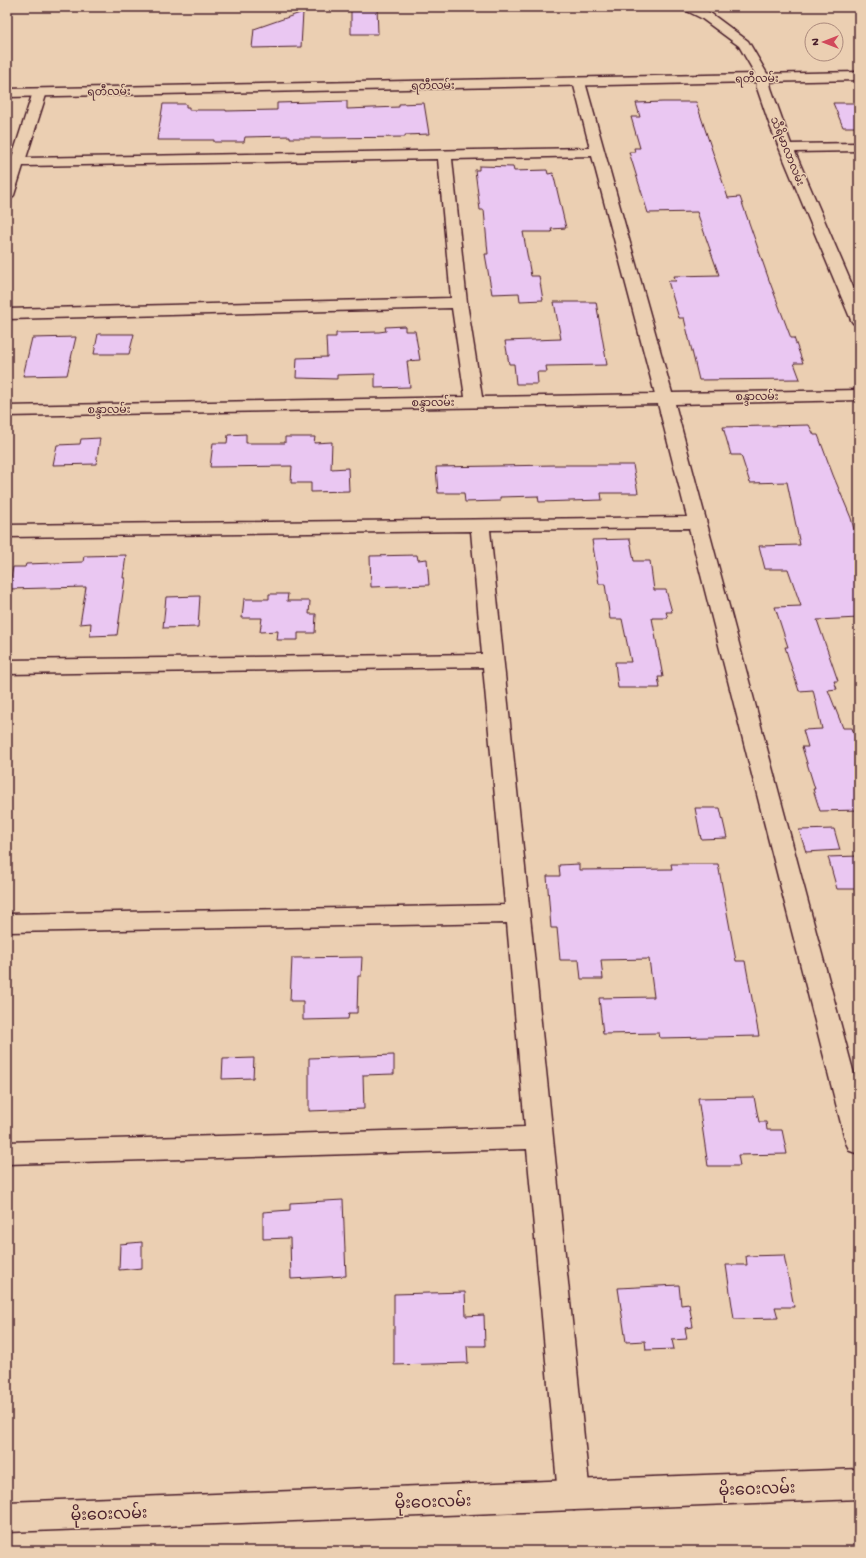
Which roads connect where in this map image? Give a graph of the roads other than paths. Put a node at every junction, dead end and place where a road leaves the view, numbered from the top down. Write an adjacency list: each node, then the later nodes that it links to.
1 (689, 7): 3 (street, သီရိမာလာလမ်း)
2 (859, 76): 3 (street, ရတီလမ်း)
3 (763, 77): 4 (street, ရတီလမ်း); 8 (street, သီရိမာလာလမ်း)
4 (579, 82): 5 (street, ရတီလမ်း); 9 (street)
5 (40, 92): 6 (street, ရတီလမ်း); 11 (street)
6 (7, 93)
7 (859, 147): 8 (street)
8 (786, 148): 15 (street, သီရိမာလာလမ်း)
9 (598, 152): 10 (street); 17 (street)
10 (444, 155): 11 (street); 13 (street)
11 (18, 162): 12 (street)
12 (7, 195)
13 (459, 303): 14 (street); 18 (street)
14 (7, 314)
15 (859, 320)
16 (859, 395): 17 (street, စန္ဒာလမ်း)
17 (665, 398): 18 (street, စန္ဒာလမ်း); 20 (street)
18 (474, 402): 19 (street, စန္ဒာလမ်း)
19 (7, 411)
20 (698, 522): 21 (street); 28 (street)
21 (480, 525): 22 (street); 23 (street)
22 (7, 531)
23 (493, 660): 24 (street); 25 (street)
24 (7, 668)
25 (518, 914): 26 (street); 27 (street)
26 (7, 923)
27 (539, 1138): 29 (street); 31 (street)
28 (859, 1143)
29 (7, 1153)
30 (859, 1484): 31 (street, မိုးဝေးလမ်း)
31 (574, 1495): 32 (street, မိုးဝေးလမ်း)
32 (7, 1517)

